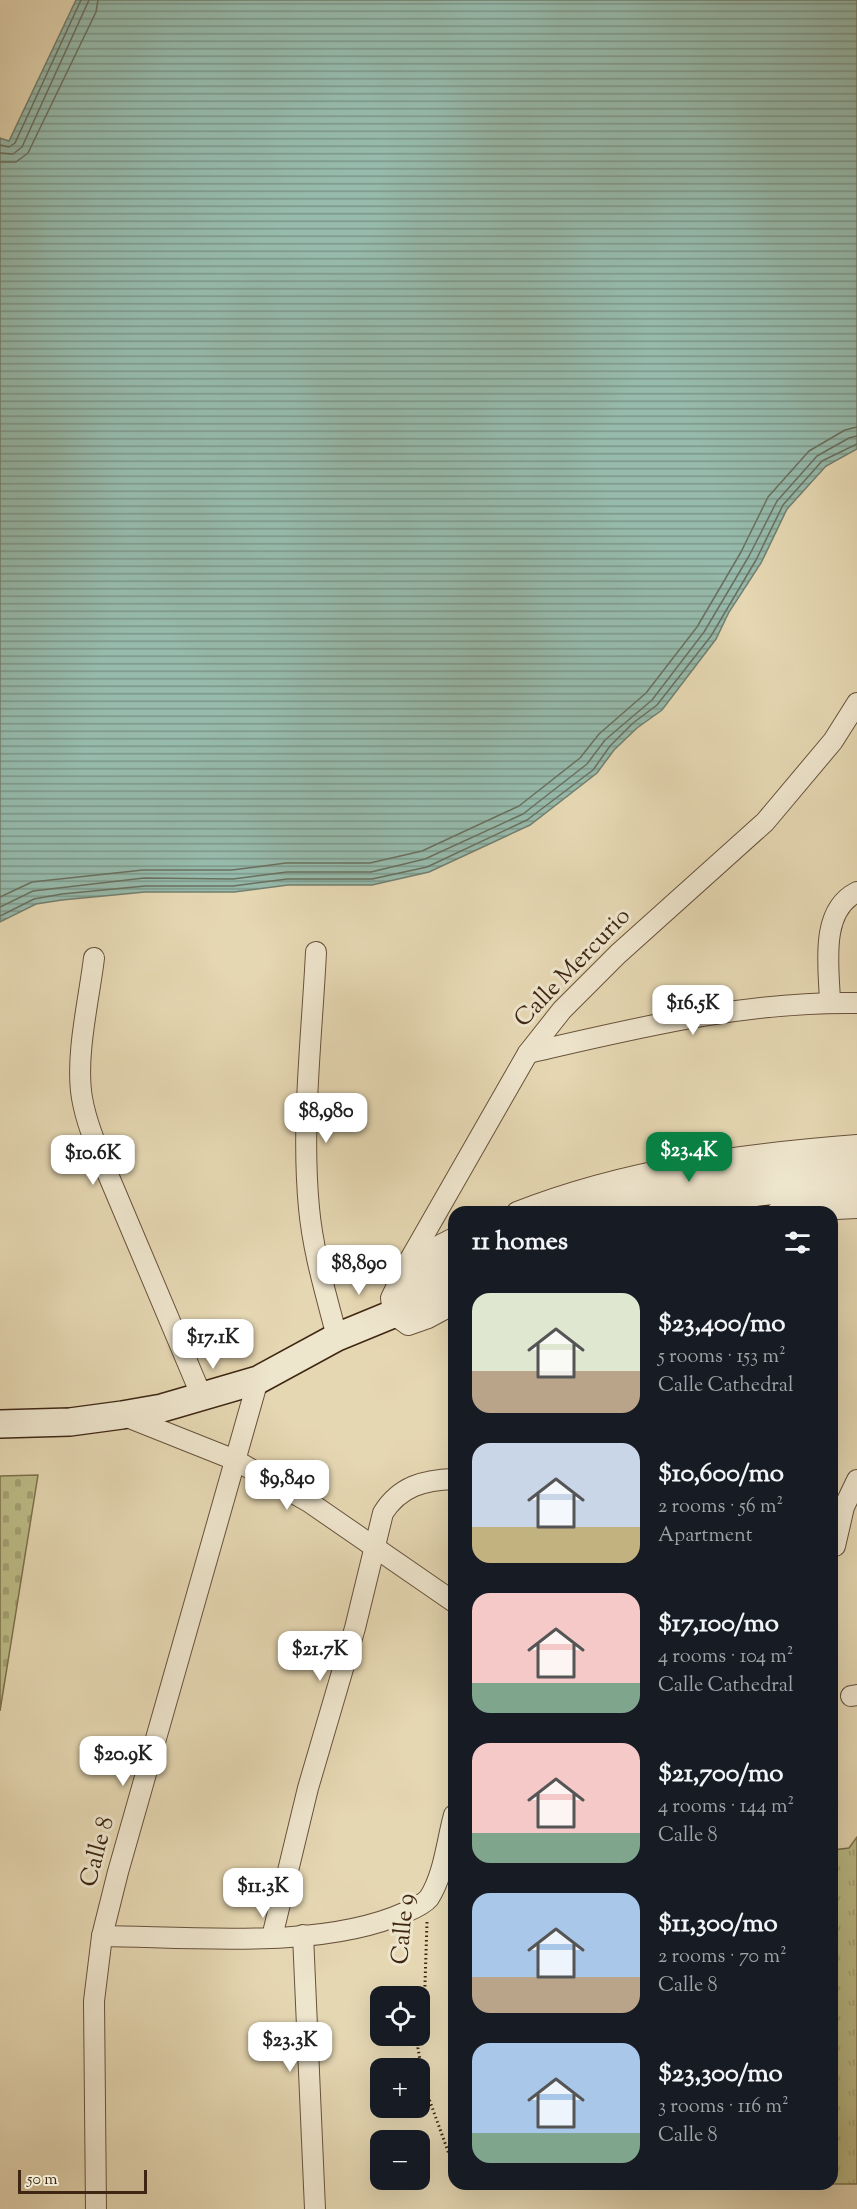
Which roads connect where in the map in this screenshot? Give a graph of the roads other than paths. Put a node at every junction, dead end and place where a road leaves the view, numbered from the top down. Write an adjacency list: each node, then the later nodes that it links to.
1 (857, 703): 7 (street, Calle Mercurio)
2 (857, 892): 5 (street)
3 (316, 952): 22 (street)
4 (94, 958): 24 (street)
5 (830, 1002): 6 (street); 7 (street)
6 (857, 1003)
7 (528, 1053): 17 (street, Calle Mercurio)
8 (857, 1145): 11 (street)
9 (857, 1162): 12 (street)
10 (857, 1187): 13 (street)
11 (536, 1206)
12 (595, 1206)
13 (686, 1206)
14 (857, 1208): 15 (street)
15 (838, 1209)
16 (448, 1241): 17 (street)
17 (409, 1261): 20 (street, Calle Mercurio)
18 (448, 1266): 20 (street)
19 (448, 1286): 20 (street)
20 (392, 1306): 21 (street); 22 (street)
21 (448, 1307)
22 (347, 1332): 23 (street)
23 (258, 1380): 24 (street); 27 (street, Calle 8)
24 (202, 1397): 25 (street)
25 (122, 1415): 26 (street); 27 (street)
26 (0, 1424)
27 (235, 1460): 32 (street); 36 (street, Calle 8)
28 (448, 1480): 32 (street)
29 (857, 1480): 30 (street)
30 (850, 1508): 31 (street)
31 (838, 1538)
32 (374, 1545): 33 (street); 37 (street)
33 (448, 1598)
34 (448, 1837): 35 (street, Calle 9)
35 (303, 1935): 37 (street); 39 (street)
36 (102, 1936): 37 (street); 38 (street, Calle 8)
37 (272, 1937)
38 (96, 2209)
39 (315, 2209)

